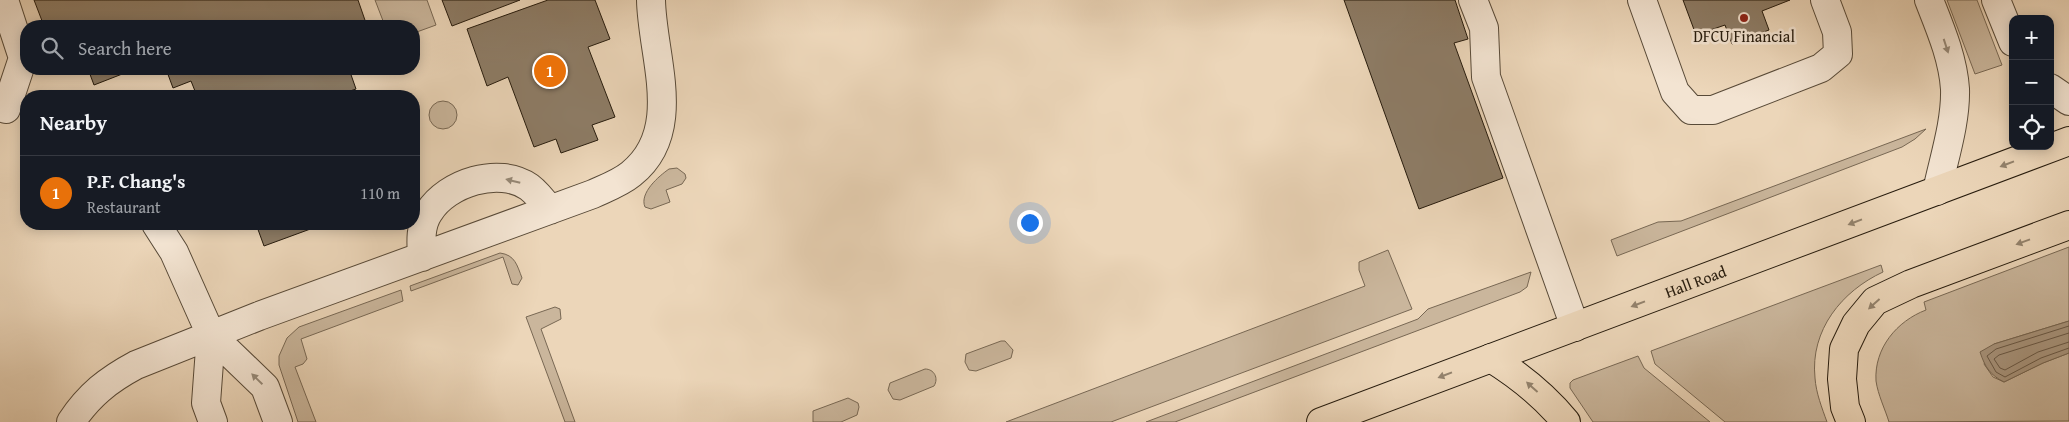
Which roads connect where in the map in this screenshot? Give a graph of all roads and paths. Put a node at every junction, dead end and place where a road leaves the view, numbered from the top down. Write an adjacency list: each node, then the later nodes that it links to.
1 (4, 0): 9 (street)
2 (651, 0): 16 (street)
3 (1473, 0): 20 (street)
4 (1642, 0): 5 (street)
5 (1825, 0)
6 (1929, 0): 15 (street, one-way to 15)
7 (1996, 0): 8 (street)
8 (2009, 32)
9 (20, 49)
10 (20, 71): 13 (street)
11 (2054, 91): 12 (street)
12 (2069, 101)
13 (11, 111)
14 (2069, 141): 15 (highway, Hall Road, one-way to 15)
15 (1937, 191): 20 (highway, Hall Road, one-way to 20)
16 (550, 210): 19 (street); 19 (street, one-way to 19)
17 (2069, 225): 28 (highway, one-way to 28)
18 (160, 230): 21 (street)
19 (422, 257): 21 (street)
20 (1575, 327): 22 (highway, Hall Road)
21 (211, 335): 23 (street); 24 (street); 25 (street, one-way to 21)
22 (1491, 358): 26 (highway, Hall Road, one-way to 26); 27 (highway, one-way to 22)
23 (71, 422)
24 (213, 422)
25 (278, 422)
26 (1321, 422)
27 (1566, 422)
28 (1851, 422)

